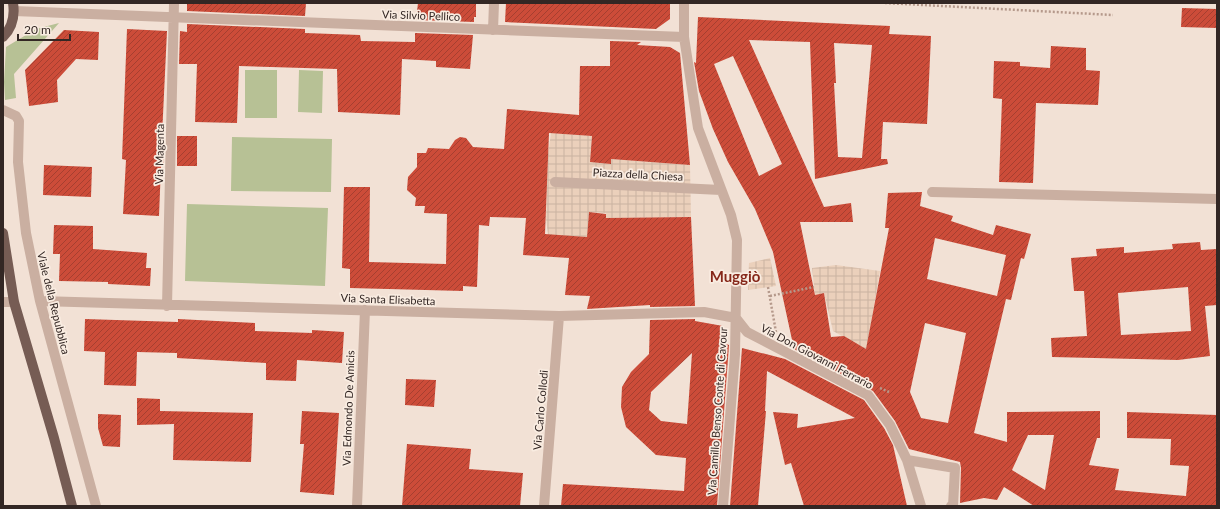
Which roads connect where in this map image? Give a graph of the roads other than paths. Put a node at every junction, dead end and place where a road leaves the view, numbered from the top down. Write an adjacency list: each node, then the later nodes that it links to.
1 (174, 3): 5 (street, Via Magenta)
2 (494, 3): 6 (street)
3 (684, 3): 8 (street, Via Camillo Benso Conte di Cavour)
4 (14, 7): 5 (street, Via Silvio Pellico); 7 (main road)
5 (174, 17): 6 (street, Via Silvio Pellico); 18 (street, Via Magenta)
6 (493, 30): 8 (street, Via Silvio Pellico)
7 (3, 37)
8 (684, 37): 11 (street, Via Camillo Benso Conte di Cavour)
9 (3, 110): 17 (street, Viale della Repubblica)
10 (555, 182): 11 (street, Piazza della Chiesa)
11 (721, 190): 21 (street, Via Camillo Benso Conte di Cavour)
12 (932, 192): 13 (street)
13 (1217, 199)
14 (3, 233): 16 (main road)
15 (3, 302): 16 (street)
16 (14, 302): 23 (main road)
17 (40, 302): 18 (street, Via Santa Elisabetta); 24 (street, Viale della Repubblica)
18 (167, 306): 19 (street, Via Santa Elisabetta)
19 (365, 310): 20 (street, Via Santa Elisabetta); 25 (street, Via Edmondo De Amicis)
20 (559, 316): 21 (street, Via Santa Elisabetta); 26 (street, Via Carlo Collodi)
21 (736, 318): 22 (street, Via Don Giovanni Ferrario); 27 (street, Via Camillo Benso Conte di Cavour)
22 (907, 460): 28 (street, Via Don Giovanni Ferrario); 29 (street)
23 (72, 506)
24 (96, 506)
25 (357, 506)
26 (544, 506)
27 (723, 506)
28 (921, 506)
29 (951, 506)

